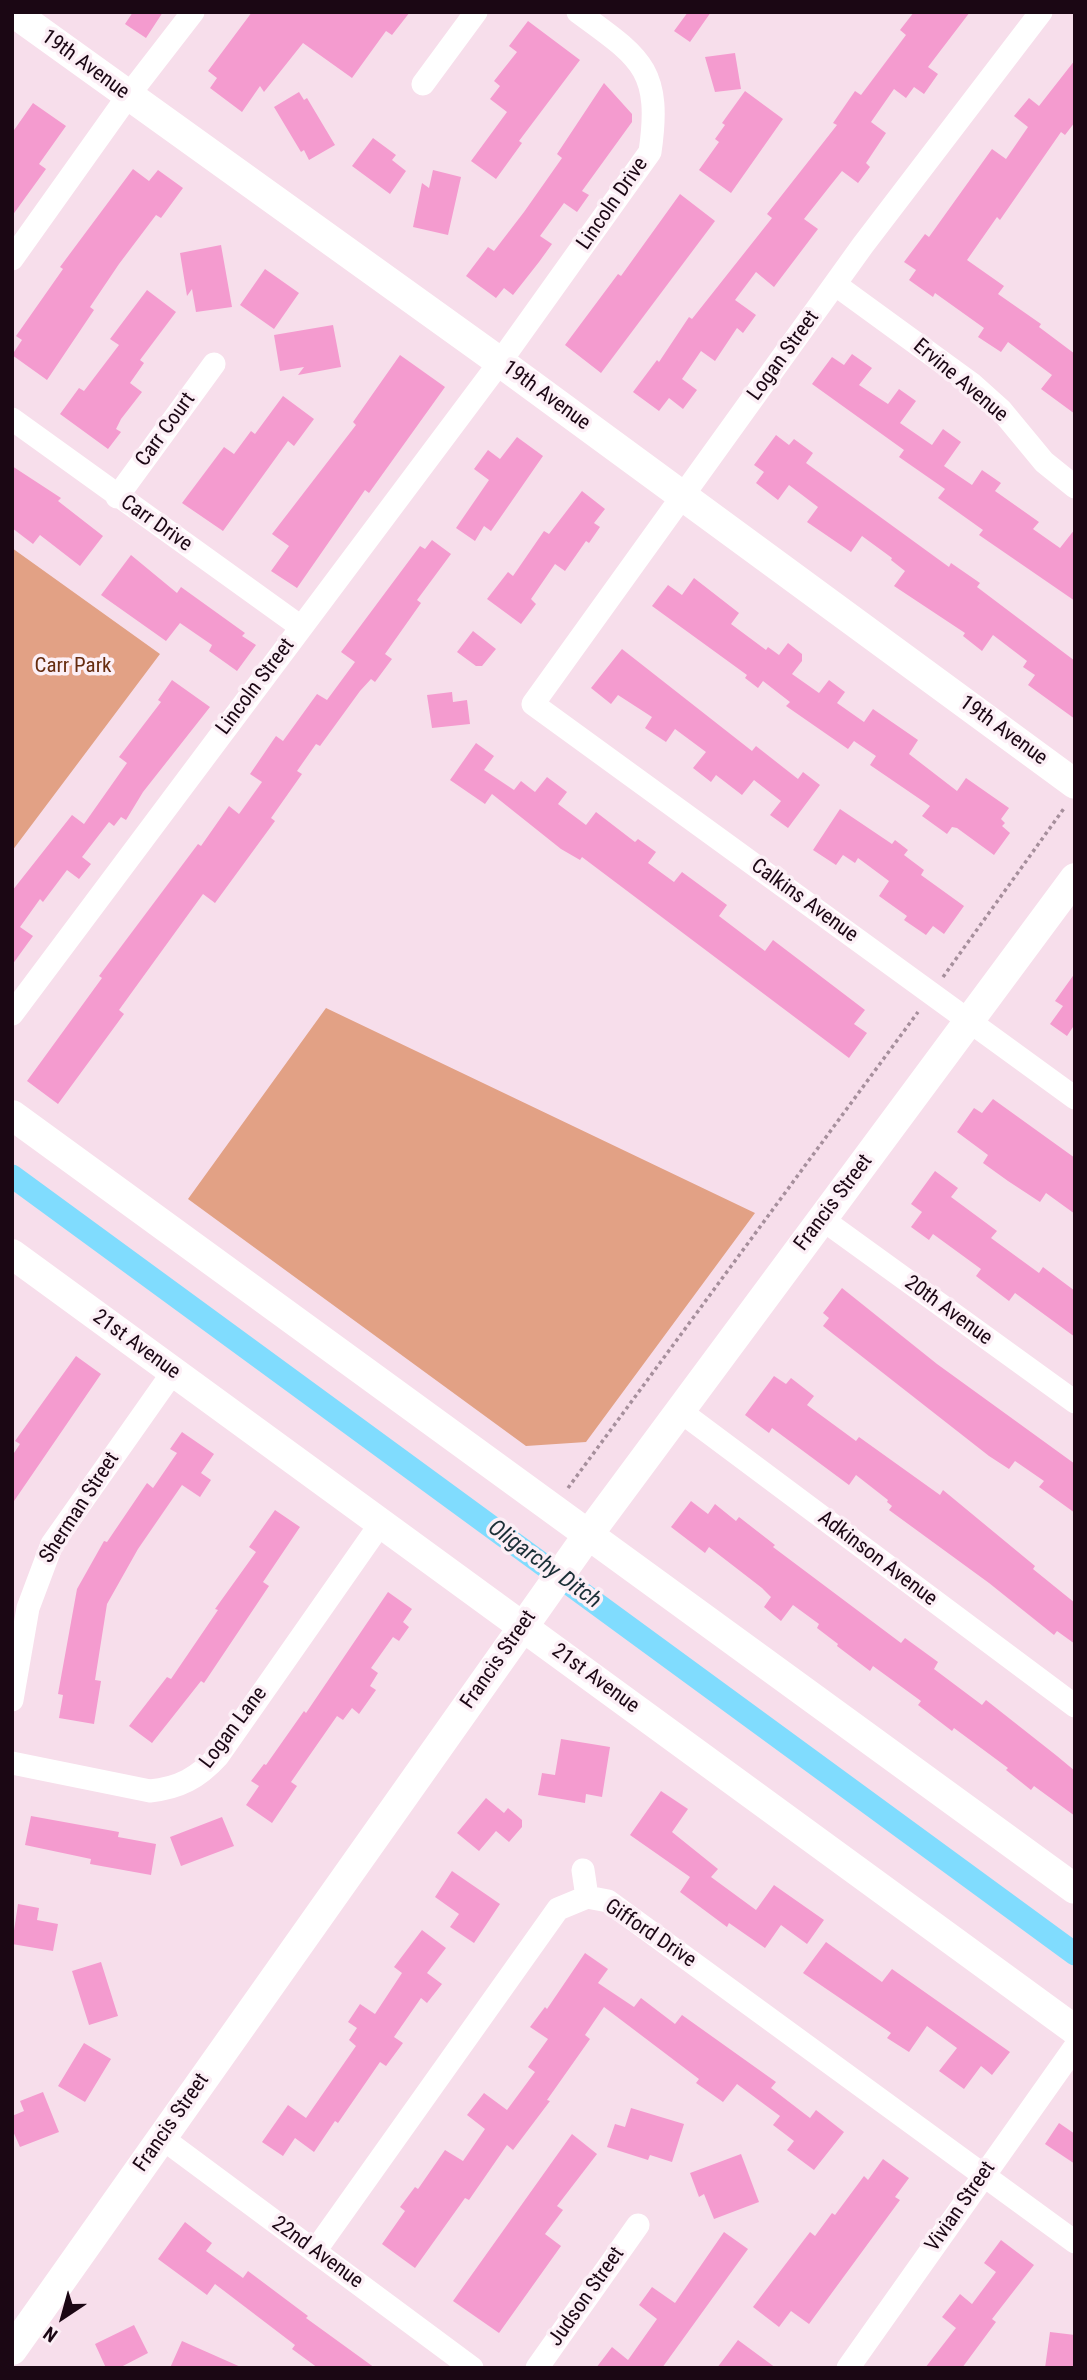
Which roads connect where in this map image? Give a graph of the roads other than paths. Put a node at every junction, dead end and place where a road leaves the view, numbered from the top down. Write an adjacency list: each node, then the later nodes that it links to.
1 (13, 12): 7 (street, 19th Avenue)
2 (193, 12): 7 (street)
3 (476, 12): 6 (street)
4 (578, 12): 10 (street, Lincoln Drive)
5 (1041, 12): 9 (street, Logan Street)
6 (424, 84)
7 (128, 96): 8 (street); 10 (street, 19th Avenue)
8 (12, 259)
9 (836, 285): 13 (street, Ervine Avenue); 14 (street, Logan Street)
10 (500, 362): 14 (street, 19th Avenue); 16 (street, Lincoln Street)
11 (214, 364): 15 (street, Carr Court)
12 (12, 419): 15 (street, Carr Drive)
13 (1075, 487)
14 (681, 496): 17 (street, Logan Street); 18 (street, 19th Avenue)
15 (117, 497): 16 (street, Carr Drive)
16 (301, 627): 20 (street, Lincoln Street)
17 (533, 704): 21 (street, Calkins Avenue)
18 (1071, 794)
19 (1075, 878): 21 (street, Francis Street)
20 (12, 1014)
21 (969, 1020): 22 (street, Calkins Avenue); 24 (street, Francis Street)
22 (1075, 1098)
23 (12, 1115): 30 (street)
24 (822, 1219): 27 (street, 20th Avenue); 28 (street, Francis Street)
25 (12, 1255): 26 (street, 21st Avenue)
26 (173, 1372): 29 (street, 21st Avenue); 32 (street, Sherman Street)
27 (1075, 1402)
28 (680, 1411): 30 (street, Francis Street); 33 (street, Adkinson Avenue)
29 (381, 1523): 31 (street, 21st Avenue); 34 (street, Logan Lane)
30 (580, 1546): 31 (street, Francis Street); 36 (street)
31 (522, 1627): 38 (street, 21st Avenue); 40 (street, Francis Street)
32 (12, 1700)
33 (1075, 1706)
34 (12, 1763)
35 (583, 1870): 37 (street)
36 (1075, 1889)
37 (587, 1897): 41 (street, Gifford Drive); 44 (street, Gifford Drive)
38 (1075, 2030)
39 (1075, 2047): 41 (street, Vivian Street)
40 (162, 2138): 44 (street, 22nd Avenue); 45 (street, Francis Street)
41 (985, 2174): 43 (street, Gifford Drive); 48 (street, Vivian Street)
42 (638, 2225): 47 (street, Judson Street)
43 (1075, 2242)
44 (315, 2251): 46 (street, 22nd Avenue)
45 (12, 2350)
46 (472, 2368)
47 (537, 2368)
48 (848, 2368)

